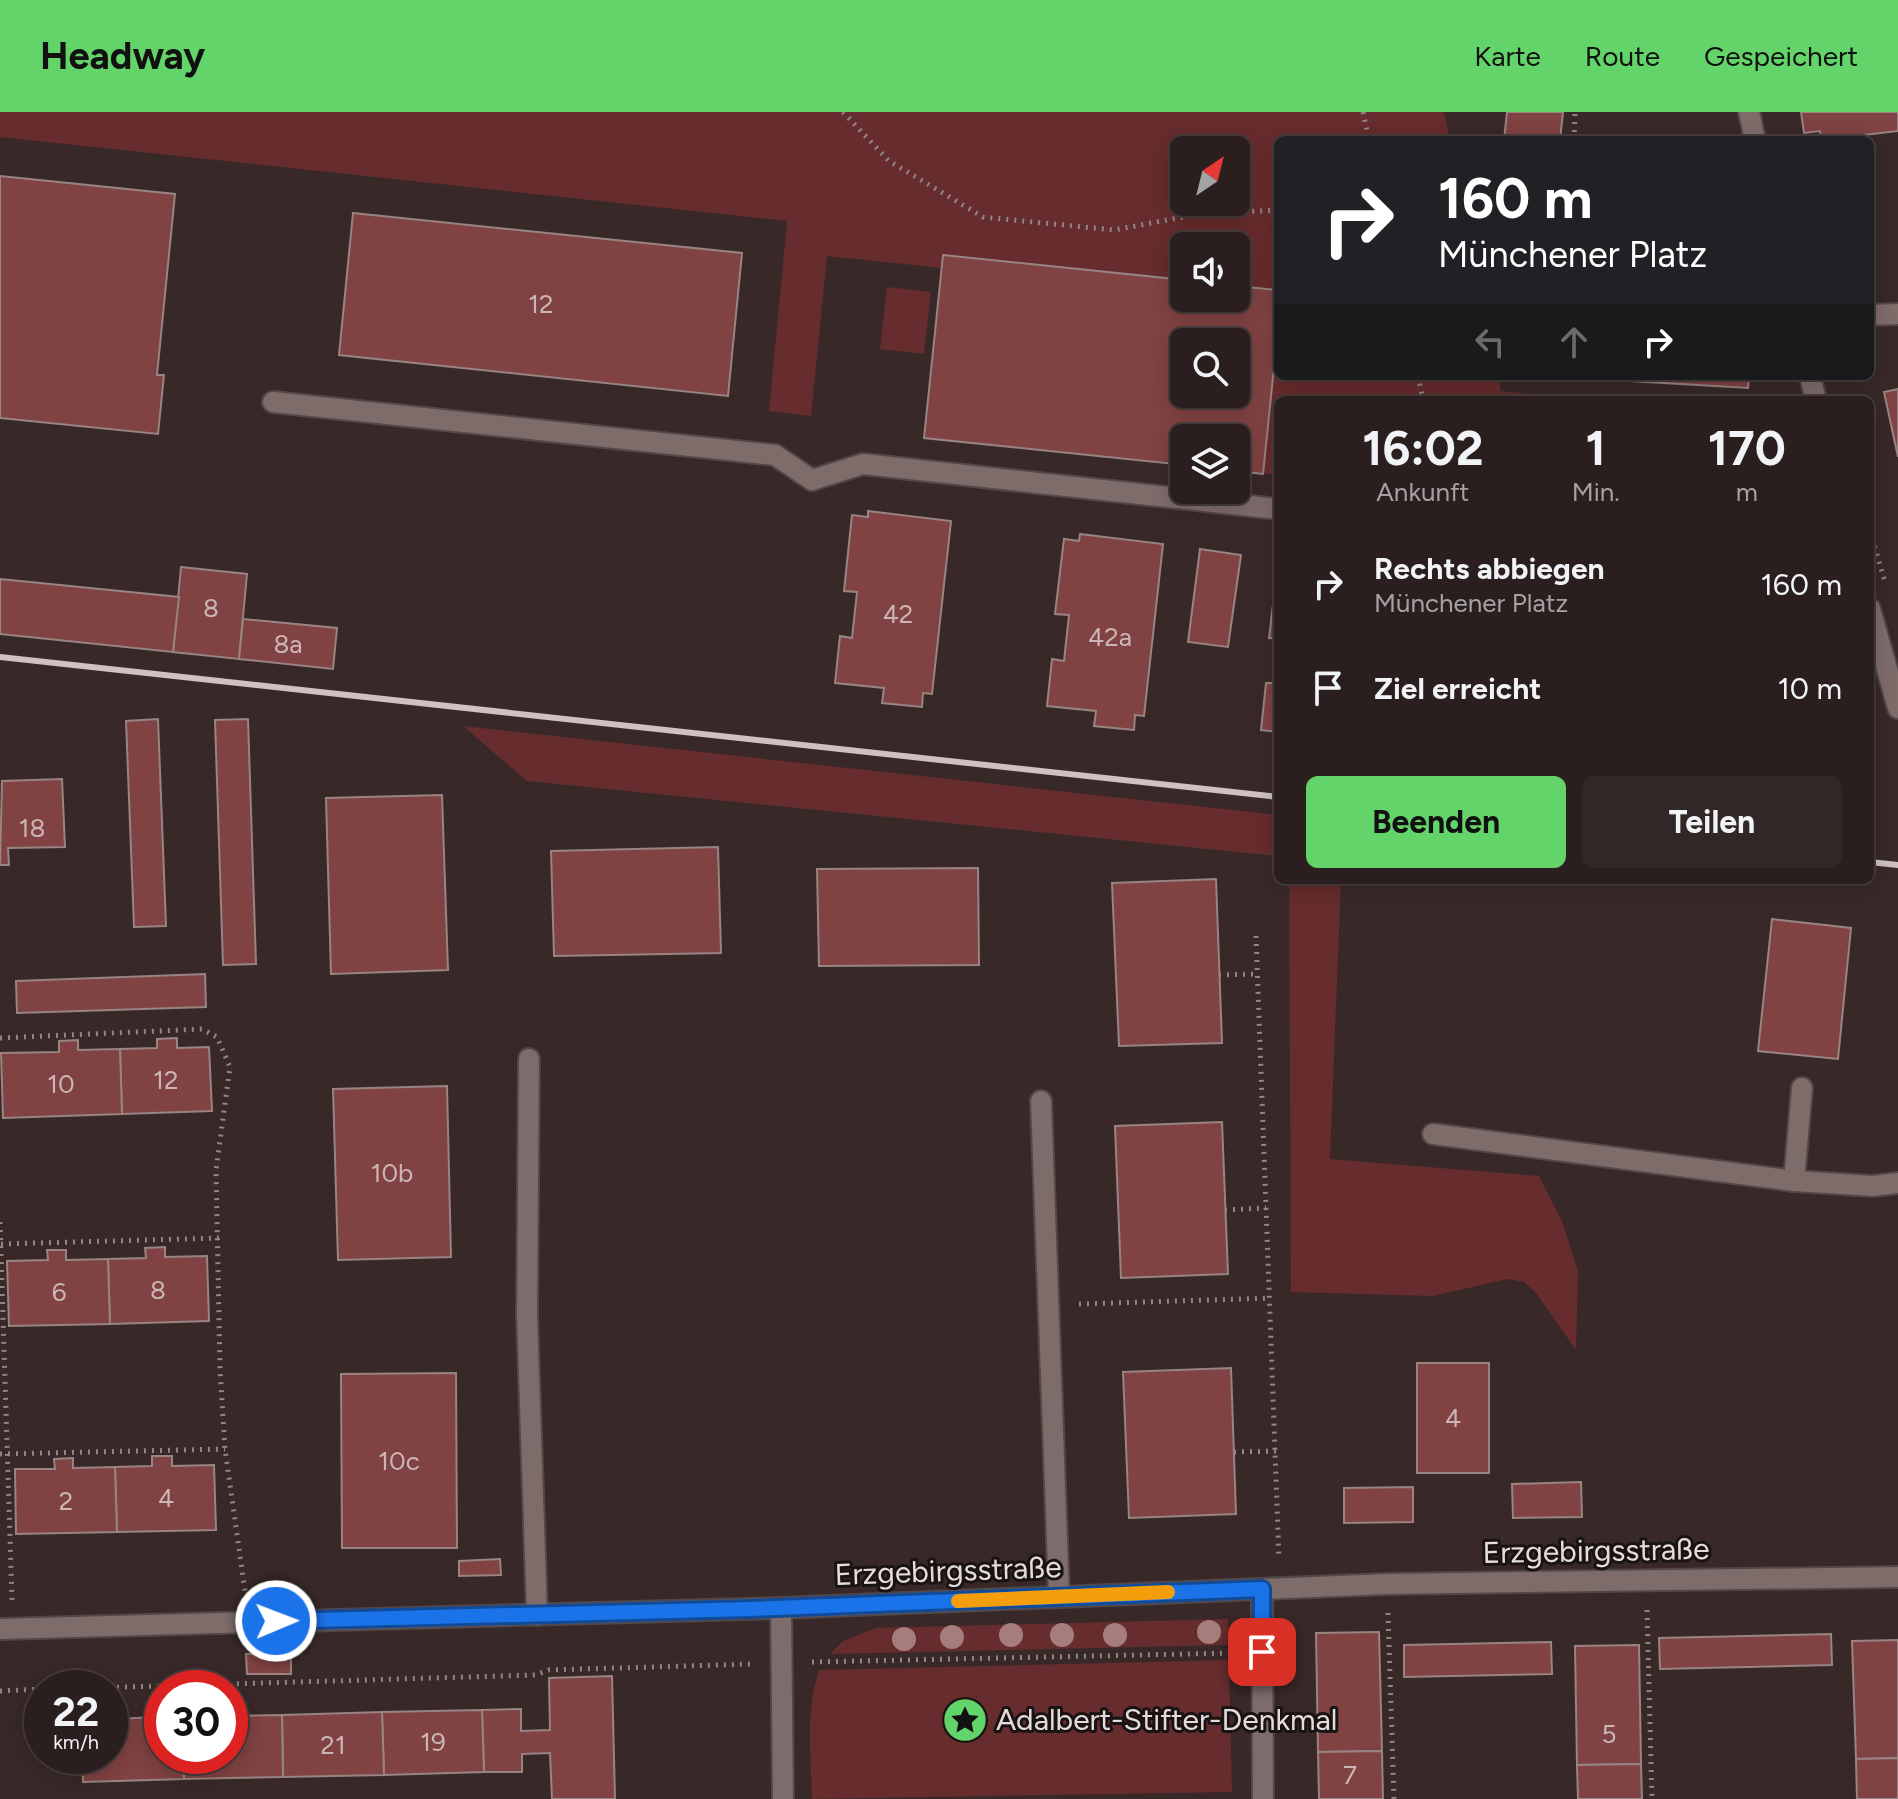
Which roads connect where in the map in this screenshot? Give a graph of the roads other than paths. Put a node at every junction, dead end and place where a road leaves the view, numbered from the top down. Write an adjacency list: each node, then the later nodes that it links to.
1 (1749, 112): 2 (street)
2 (1754, 136)
3 (1898, 314): 4 (street)
4 (1874, 315)
5 (273, 402): 6 (street)
6 (1274, 509)
7 (1874, 623): 8 (street)
8 (1898, 708)
9 (529, 1059): 19 (street)
10 (1802, 1088): 13 (street)
11 (1041, 1101): 17 (street)
12 (1433, 1134): 13 (street)
13 (1794, 1181): 14 (street)
14 (1898, 1183)
15 (1898, 1577): 16 (street, Erzgebirgsstraße)
16 (1271, 1589): 17 (street, Erzgebirgsstraße); 22 (street)
17 (1059, 1596): 18 (street, Erzgebirgsstraße)
18 (781, 1608): 19 (street, Erzgebirgsstraße); 21 (street)
19 (537, 1615): 20 (street, Erzgebirgsstraße)
20 (6, 1628)
21 (783, 1799)
22 (1263, 1799)

